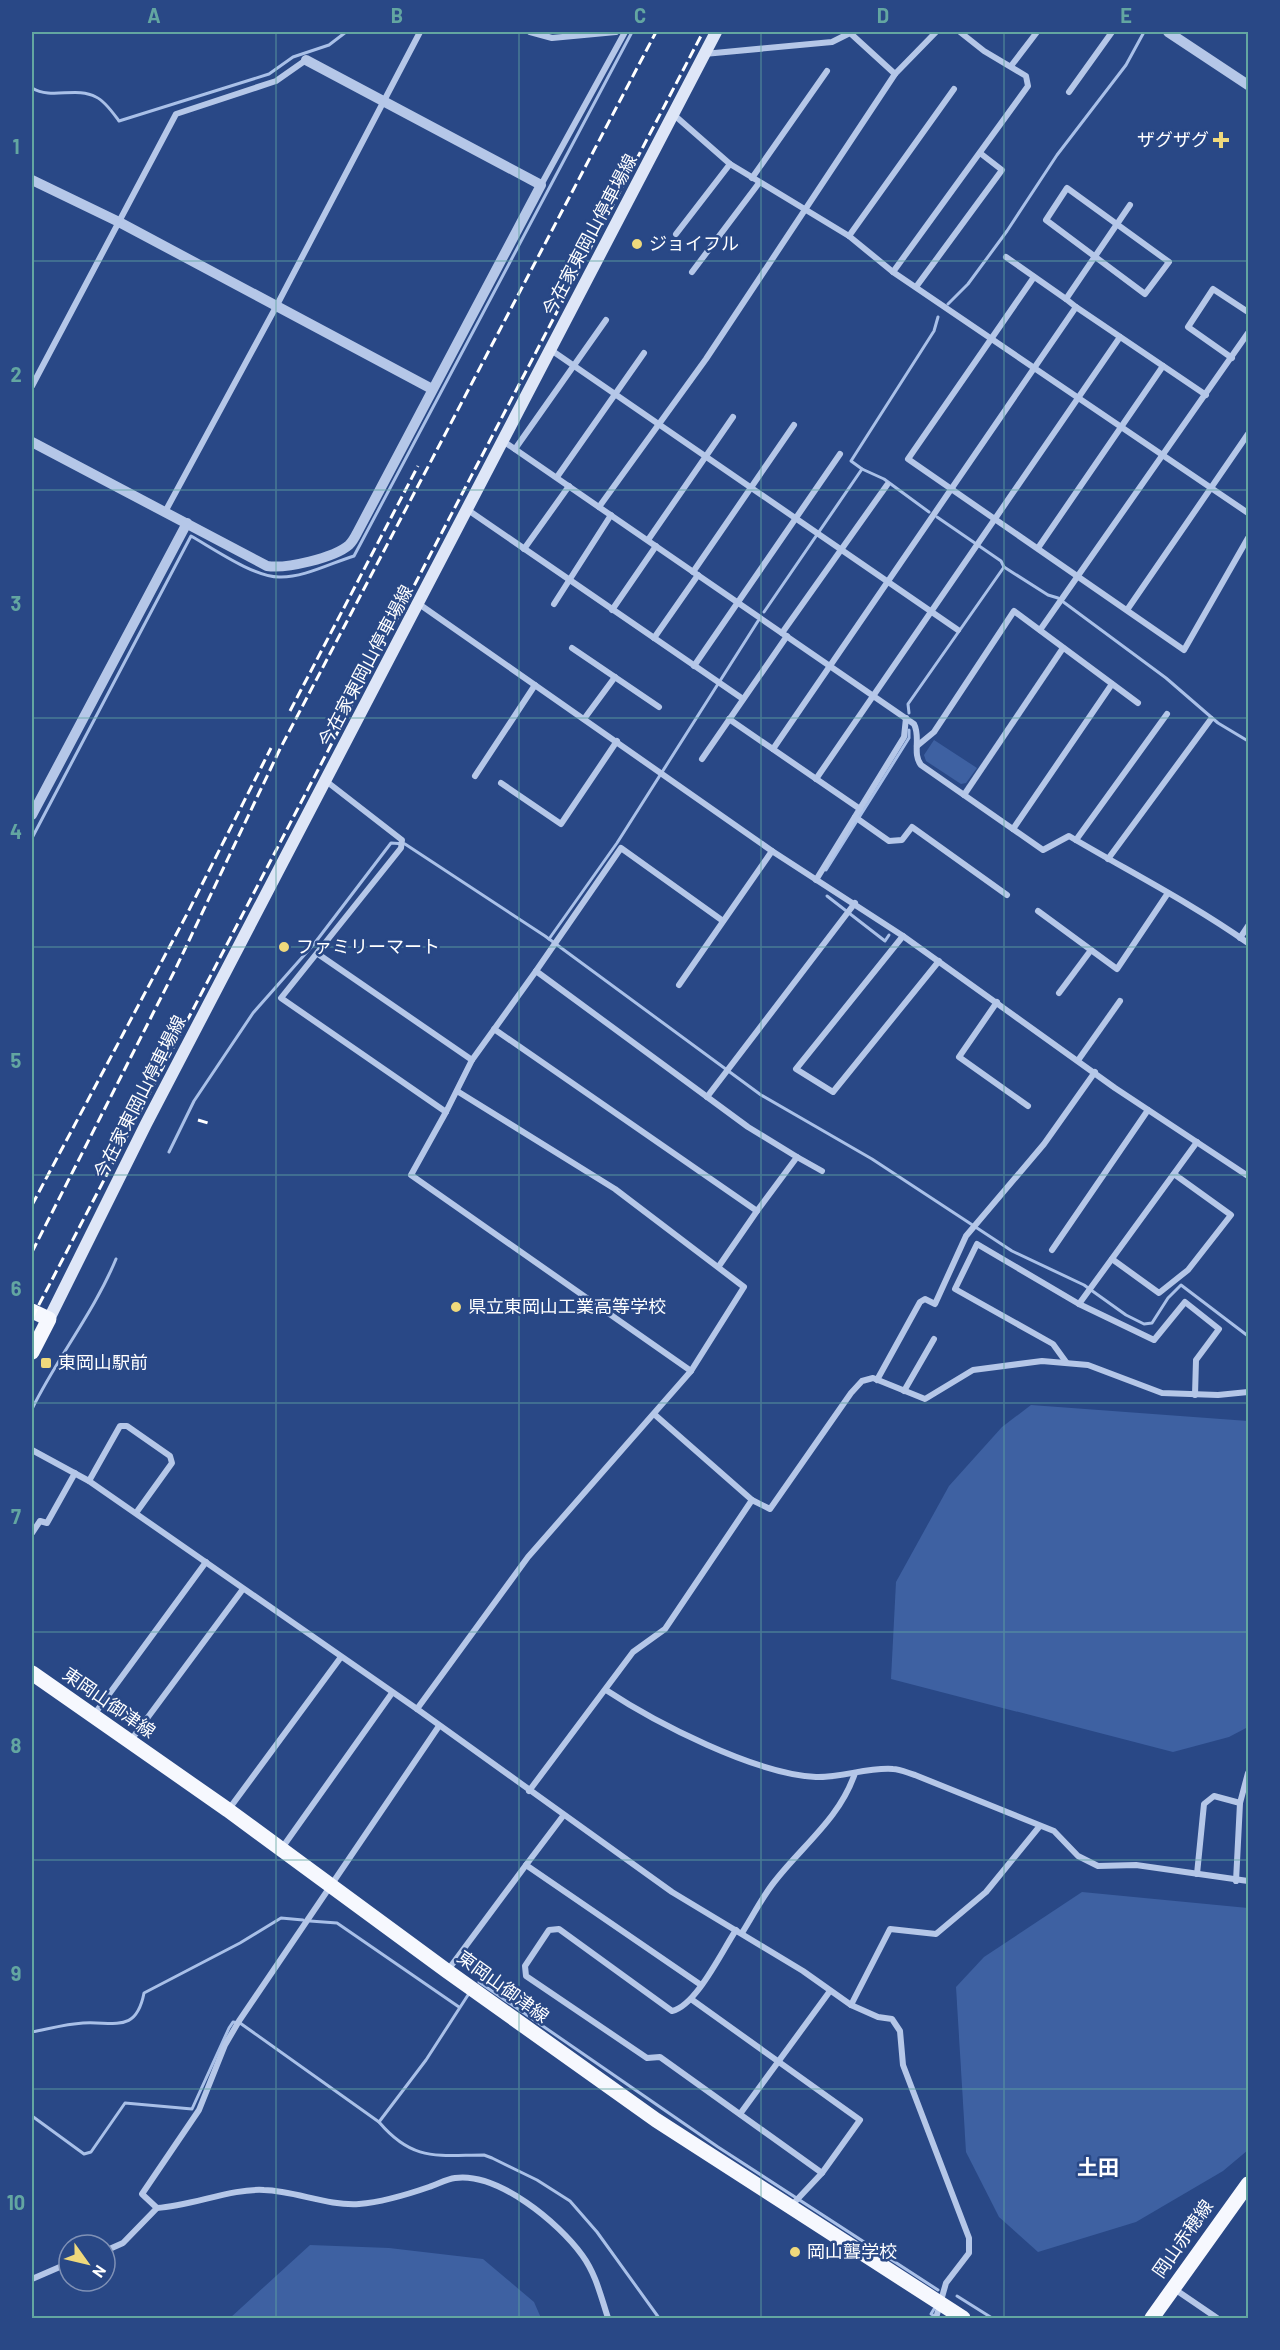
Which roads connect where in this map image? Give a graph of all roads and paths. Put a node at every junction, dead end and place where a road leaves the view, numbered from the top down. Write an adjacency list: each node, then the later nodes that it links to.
1 (420, 32): 20 (street)
2 (530, 32): 3 (street)
3 (616, 32)
4 (625, 32): 27 (street)
5 (717, 32): 12 (main road, 今在家東岡山停車場線)
6 (849, 32): 12 (street); 16 (street)
7 (936, 32): 16 (street)
8 (960, 32): 14 (street)
9 (1037, 32): 14 (street)
10 (1112, 32): 19 (street)
11 (1168, 32): 17 (street)
12 (704, 54): 21 (main road, 今在家東岡山停車場線)
13 (306, 60): 20 (street); 30 (street)
14 (1011, 66): 22 (street)
15 (827, 71): 24 (street)
16 (895, 74): 29 (street)
17 (1248, 85)
18 (954, 88): 33 (street)
19 (1069, 92)
20 (383, 101): 27 (street); 41 (street)
21 (673, 114): 23 (street); 48 (main road, 今在家東岡山停車場線)
22 (980, 153): 37 (street); 39 (street)
23 (730, 164): 24 (street); 32 (street)
24 (752, 178): 26 (street)
25 (32, 180): 30 (street)
26 (759, 183): 29 (street); 36 (street)
27 (541, 184): 55 (street)
28 (1130, 205): 31 (street)
29 (804, 211): 33 (street); 60 (street)
30 (119, 222): 41 (street); 54 (street)
31 (1117, 224): 35 (street); 35 (street); 35 (street)
32 (676, 234)
33 (849, 237): 37 (street)
34 (1006, 257): 38 (street)
35 (1095, 257): 40 (street)
36 (692, 272)
37 (893, 272): 39 (street)
38 (1034, 277): 40 (street); 47 (street)
39 (916, 288): 47 (street)
40 (1066, 299): 42 (street)
41 (277, 305): 55 (street); 78 (street)
42 (1076, 307): 46 (street); 53 (street)
43 (1248, 312): 50 (street)
44 (606, 320): 51 (street)
45 (1248, 333): 50 (street)
46 (1120, 337): 52 (street); 58 (street)
47 (990, 339): 53 (street); 74 (street)
48 (550, 350): 51 (street); 64 (main road, 今在家東岡山停車場線)
49 (644, 353): 56 (street)
50 (1232, 358): 57 (street)
51 (573, 366): 56 (street); 66 (street)
52 (1163, 366): 57 (street); 62 (street)
53 (1034, 368): 58 (street); 74 (street)
54 (32, 386)
55 (432, 389): 83 (street)
56 (615, 394): 60 (street); 70 (street)
57 (1206, 395): 69 (street)
58 (1077, 398): 62 (street); 82 (street)
59 (733, 417): 68 (street)
60 (659, 424): 68 (street); 76 (street)
61 (794, 425): 73 (street)
62 (1120, 428): 69 (street); 87 (street)
63 (1248, 434): 75 (street)
64 (503, 441): 66 (street); 77 (main road, 今在家東岡山停車場線)
65 (32, 442): 78 (street)
66 (515, 449): 70 (street)
67 (840, 454): 81 (street)
68 (705, 456): 73 (street); 85 (street)
69 (1164, 457): 75 (street); 91 (street)
70 (557, 477): 72 (street)
71 (887, 485): 89 (street)
72 (569, 486): 76 (street); 88 (street)
73 (751, 488): 81 (street); 90 (street)
74 (951, 489): 82 (street); 93 (street)
75 (1212, 489): 79 (street); 98 (street)
76 (599, 507): 80 (street)
77 (468, 510): 88 (street); 95 (main road, 今在家東岡山停車場線)
78 (165, 512): 83 (street)
79 (1248, 513)
80 (611, 515): 85 (street); 92 (street)
81 (794, 517): 89 (street); 94 (street)
82 (995, 519): 87 (street); 99 (street)
83 (187, 523): 130 (street)
84 (1248, 538): 98 (street)
85 (648, 540): 86 (street)
86 (656, 546): 90 (street); 97 (street)
87 (1038, 548): 91 (street)
88 (524, 549): 92 (street)
89 (841, 550): 93 (street); 102 (street)
90 (695, 573): 94 (street); 103 (street)
91 (1078, 576): 98 (street); 101 (street)
92 (568, 579): 96 (street); 97 (street)
93 (887, 581): 99 (street); 107 (street)
94 (736, 602): 102 (street); 106 (street)
95 (419, 604): 110 (street); 126 (main road, 今在家東岡山停車場線)
96 (554, 604)
97 (612, 610): 103 (street)
98 (1127, 610)
99 (932, 612): 100 (street); 111 (street)
100 (958, 630)
101 (1040, 630): 105 (street); 121 (street)
102 (784, 635): 107 (street); 112 (street)
103 (654, 638): 106 (street)
104 (572, 648): 108 (street)
105 (1063, 648): 109 (street); 128 (street)
106 (694, 666): 112 (street)
107 (830, 666): 111 (street); 122 (street)
108 (615, 677): 114 (street); 117 (street)
109 (1112, 684): 113 (street); 132 (street)
110 (535, 685): 117 (street); 124 (street)
111 (873, 696): 116 (street); 125 (street)
112 (743, 699): 118 (street)
113 (1138, 703)
114 (659, 707)
115 (1167, 714): 133 (street)
116 (906, 718): 121 (street); 129 (street)
117 (584, 719): 120 (street)
118 (729, 719): 122 (street); 123 (street)
119 (1211, 719): 135 (street)
120 (617, 741): 127 (street); 134 (street)
121 (917, 746): 128 (street)
122 (773, 749): 125 (street)
123 (702, 759)
124 (476, 776)
125 (816, 779): 129 (street)
126 (326, 781): 147 (street); 174 (main road, 今在家東岡山停車場線)
127 (501, 783)
128 (964, 795): 132 (street)
129 (860, 809): 131 (street)
130 (32, 815)
131 (858, 819): 136 (street); 138 (street)
132 (1013, 829): 133 (street)
133 (1076, 840): 135 (street)
134 (772, 851): 136 (street); 141 (street)
135 (1108, 859): 137 (street)
136 (816, 880): 139 (street)
137 (1168, 893): 144 (street); 146 (street)
138 (1007, 896)
139 (855, 903): 143 (street); 159 (street)
140 (1038, 911): 146 (street)
141 (723, 921): 149 (street); 150 (street)
142 (1248, 926): 144 (street)
143 (903, 936): 148 (street); 148 (street)
144 (1240, 938): 145 (street)
145 (1248, 943)
146 (1091, 950): 151 (street)
147 (318, 954): 156 (street); 162 (street)
148 (939, 961): 153 (street)
149 (536, 971): 154 (street); 159 (street)
150 (679, 985)
151 (1059, 993)
152 (1120, 1001): 155 (street)
153 (997, 1002): 155 (street); 160 (street)
154 (494, 1029): 156 (street); 168 (street)
155 (1079, 1059): 157 (street)
156 (472, 1060): 158 (street)
157 (1095, 1072): 161 (street); 179 (street)
158 (458, 1090): 162 (street); 171 (street)
159 (708, 1097): 164 (street)
160 (1028, 1106)
161 (1148, 1110): 163 (street); 169 (street)
162 (446, 1112): 178 (street)
163 (1197, 1142): 166 (street); 167 (street)
164 (797, 1157): 165 (street); 168 (street)
165 (822, 1171)
166 (1174, 1174): 170 (street); 170 (street)
167 (1248, 1176)
168 (756, 1212): 171 (street)
169 (1052, 1250)
170 (1112, 1258): 172 (street)
171 (719, 1266): 178 (street)
172 (1079, 1304): 177 (street); 182 (street)
173 (32, 1311): 174 (main road)
174 (49, 1319): 176 (main road)
175 (934, 1339): 180 (street)
176 (32, 1352)
177 (1066, 1362): 180 (street); 182 (street)
178 (691, 1371): 183 (street)
179 (877, 1380): 180 (street); 187 (street)
180 (904, 1390)
181 (1248, 1392): 182 (street)
182 (1195, 1395)
183 (654, 1414): 187 (street); 196 (street)
184 (32, 1450): 185 (street)
185 (75, 1473): 186 (street); 189 (street)
186 (89, 1481): 188 (street); 188 (street)
187 (752, 1500): 194 (street)
188 (136, 1513): 190 (street)
189 (32, 1533)
190 (206, 1562): 191 (street); 197 (street)
191 (243, 1589): 192 (street); 199 (street)
192 (341, 1657): 195 (street); 204 (street)
193 (32, 1673): 197 (main road, 東岡山御津線)
194 (606, 1690): 200 (street); 202 (street)
195 (392, 1693): 196 (street); 207 (street)
196 (417, 1709): 198 (street)
197 (93, 1716): 199 (main road, 東岡山御津線)
198 (439, 1726): 202 (street); 212 (street)
199 (130, 1742): 204 (main road, 東岡山御津線)
200 (855, 1773): 206 (street); 213 (street)
201 (1248, 1773): 203 (street)
202 (529, 1791): 205 (street)
203 (1240, 1803): 209 (street); 210 (street)
204 (228, 1810): 207 (main road, 東岡山御津線)
205 (563, 1816): 208 (street); 213 (street)
206 (1039, 1827): 209 (street); 218 (street)
207 (282, 1849): 212 (main road, 東岡山御津線)
208 (526, 1865): 214 (street); 215 (street)
209 (1197, 1874): 210 (street)
210 (1236, 1881): 211 (street)
211 (1248, 1881)
212 (332, 1886): 214 (main road, 東岡山御津線); 224 (street)
213 (739, 1931): 215 (street); 216 (street)
214 (447, 1971): 223 (main road, 東岡山御津線)
215 (701, 1985): 217 (street)
216 (830, 1991): 218 (street); 219 (street)
217 (692, 1999): 219 (street); 220 (street)
218 (850, 2005): 229 (street)
219 (777, 2060): 220 (street); 221 (street)
220 (740, 2114): 221 (street)
221 (822, 2173): 223 (street)
222 (1248, 2184): 228 (main road, 岡山赤穂線)
223 (795, 2202): 229 (main road, 東岡山御津線)
224 (157, 2208): 225 (street); 230 (street)
225 (117, 2246)
226 (57, 2269): 227 (street)
227 (32, 2279)
228 (1173, 2288): 232 (main road, 岡山赤穂線); 233 (street)
229 (939, 2313): 231 (main road, 東岡山御津線)
230 (608, 2319)
231 (963, 2319)
232 (1152, 2319)
233 (1217, 2319)

